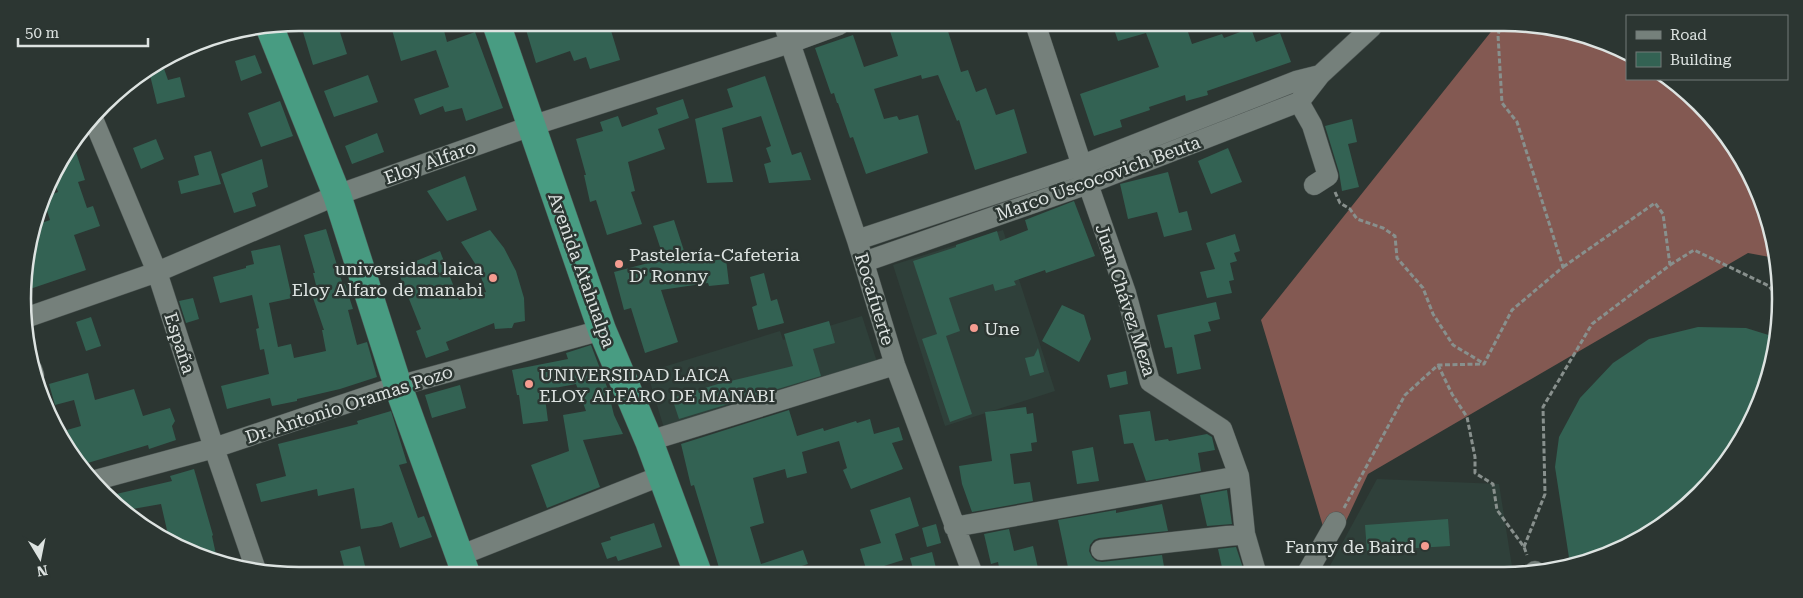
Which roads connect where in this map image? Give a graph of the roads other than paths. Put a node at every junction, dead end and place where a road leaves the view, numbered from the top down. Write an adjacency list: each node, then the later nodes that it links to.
1 (499, 31): 10 (highway, Avenida Atahualpa)
2 (804, 31): 6 (street, Eloy Alfaro)
3 (1038, 31): 11 (street, Juan Chávez Meza)
4 (1368, 31): 7 (street, Marco Uscocovich Beuta)
5 (272, 33): 14 (highway)
6 (787, 34): 10 (street, Eloy Alfaro); 15 (street, Rocafuerte)
7 (1320, 75): 8 (street, Marco Uscocovich Beuta); 11 (street, Marco Uscocovich Beuta)
8 (1298, 102): 12 (street); 13 (street, Marco Uscocovich Beuta)
9 (96, 125): 17 (street, España)
10 (531, 126): 14 (street, Eloy Alfaro); 19 (highway, Avenida Atahualpa)
11 (1082, 165): 13 (street, Juan Chávez Meza); 15 (street, Marco Uscocovich Beuta)
12 (1321, 181)
13 (1088, 184): 16 (street, Marco Uscocovich Beuta); 25 (street, Juan Chávez Meza)
14 (337, 195): 17 (street, Eloy Alfaro); 21 (highway)
15 (857, 240): 16 (street, Rocafuerte)
16 (864, 262): 20 (street, Rocafuerte)
17 (157, 272): 18 (street, Eloy Alfaro); 23 (street, España)
18 (32, 316)
19 (602, 330): 21 (street, Dr. Antonio Oramas Pozo); 22 (highway, Avenida Atahualpa)
20 (895, 365): 22 (street); 28 (street, Rocafuerte)
21 (398, 386): 23 (street, Dr. Antonio Oramas Pozo); 32 (highway)
22 (649, 441): 24 (highway, Avenida Atahualpa)
23 (214, 448): 26 (street, Dr. Antonio Oramas Pozo); 31 (street, España)
24 (662, 475): 32 (street); 33 (highway, Avenida Atahualpa)
25 (1239, 476): 28 (street); 29 (street, Juan Chávez Meza)
26 (101, 479)
27 (1336, 522): 36 (street)
28 (954, 527): 34 (street, Rocafuerte)
29 (1245, 534): 30 (street); 35 (street, Juan Chávez Meza)
30 (1101, 550)
31 (254, 563)
32 (462, 564)
33 (696, 567)
34 (970, 567)
35 (1255, 567)
36 (1310, 567)

